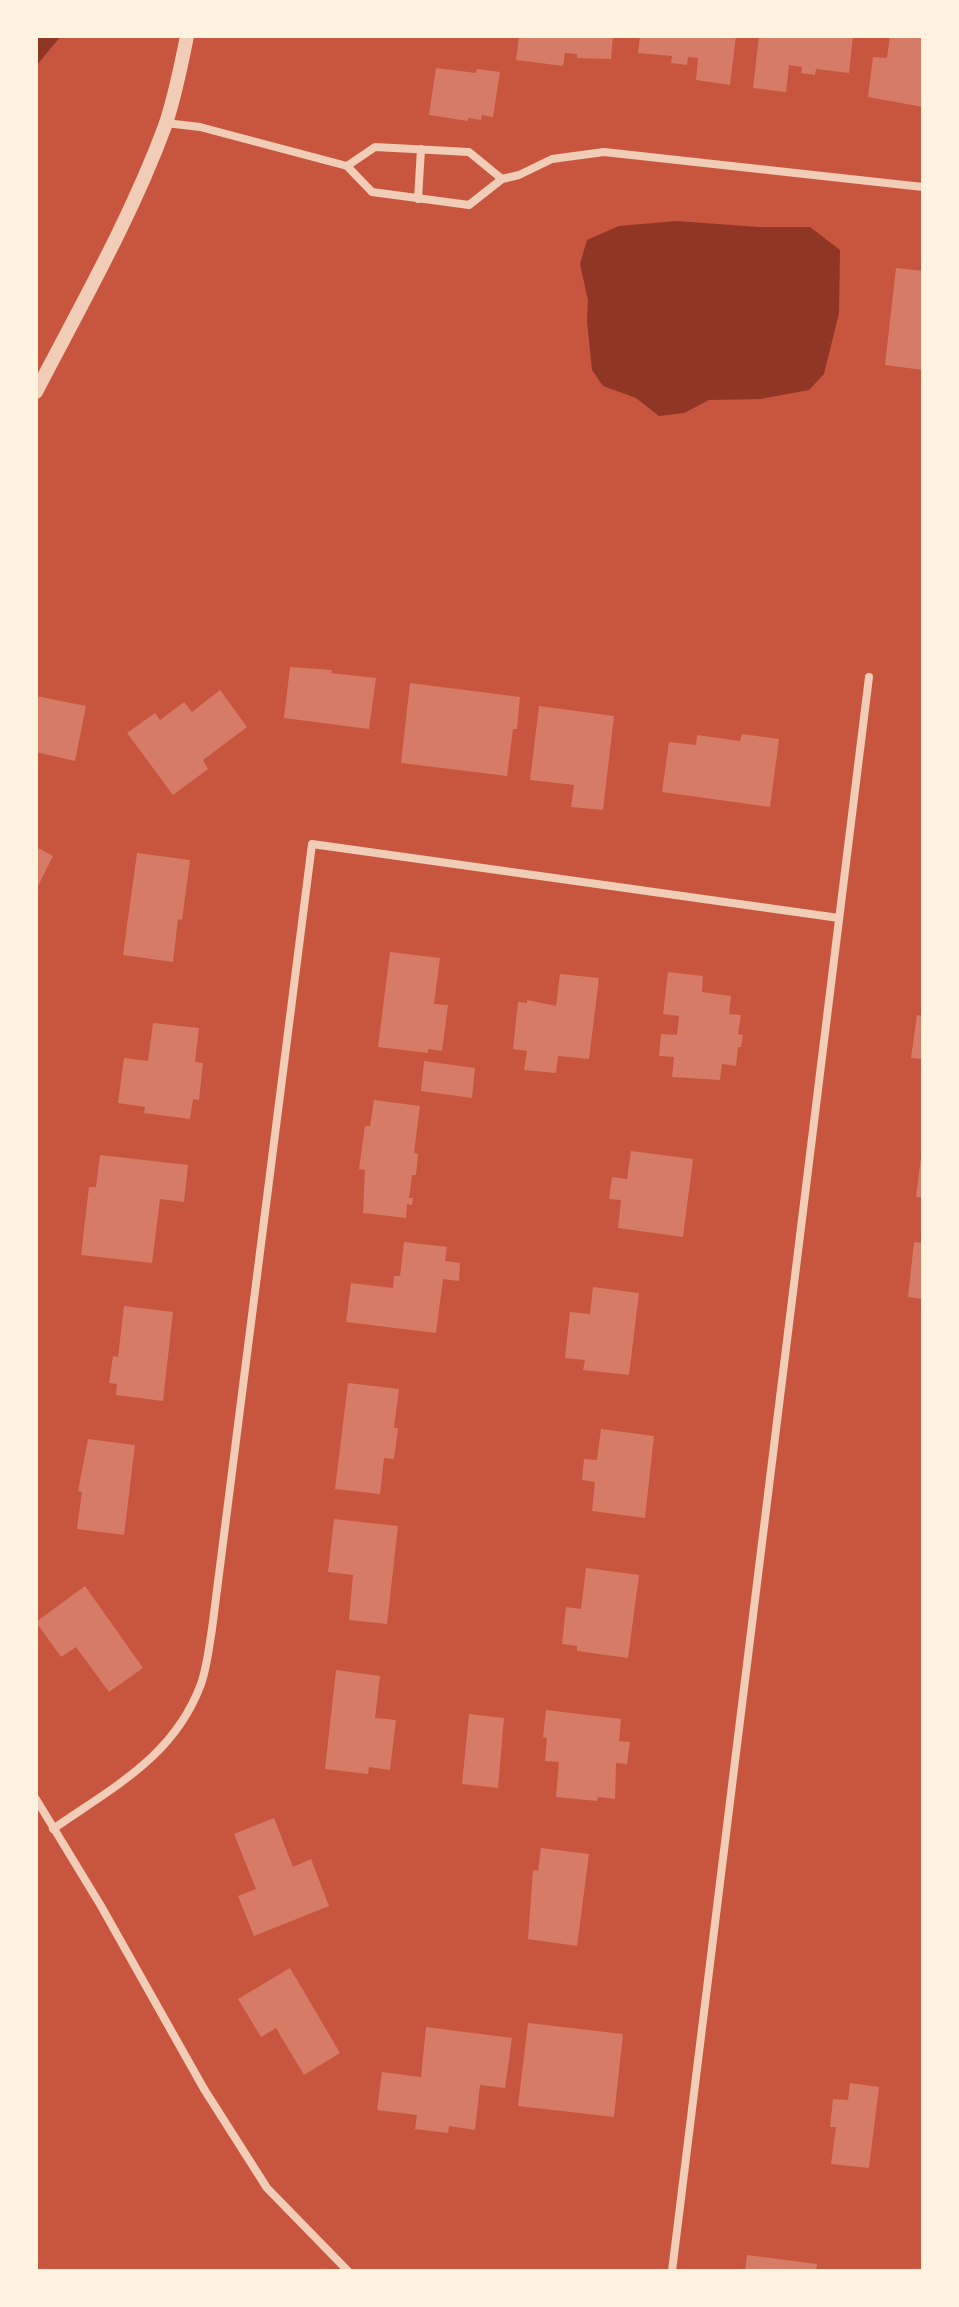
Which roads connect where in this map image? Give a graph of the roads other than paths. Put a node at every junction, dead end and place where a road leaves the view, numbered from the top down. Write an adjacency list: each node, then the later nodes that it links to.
1 (187, 36): 2 (street)
2 (166, 123): 4 (street); 8 (street)
3 (421, 149): 4 (street); 5 (street); 7 (street)
4 (347, 166): 7 (street)
5 (502, 179): 6 (street); 7 (street)
6 (923, 187)
7 (418, 199)
8 (36, 392)
9 (869, 677): 10 (street)
10 (839, 918): 12 (street); 14 (street)
11 (36, 1799): 12 (street)
12 (53, 1829): 13 (street)
13 (348, 2271)
14 (672, 2271)

